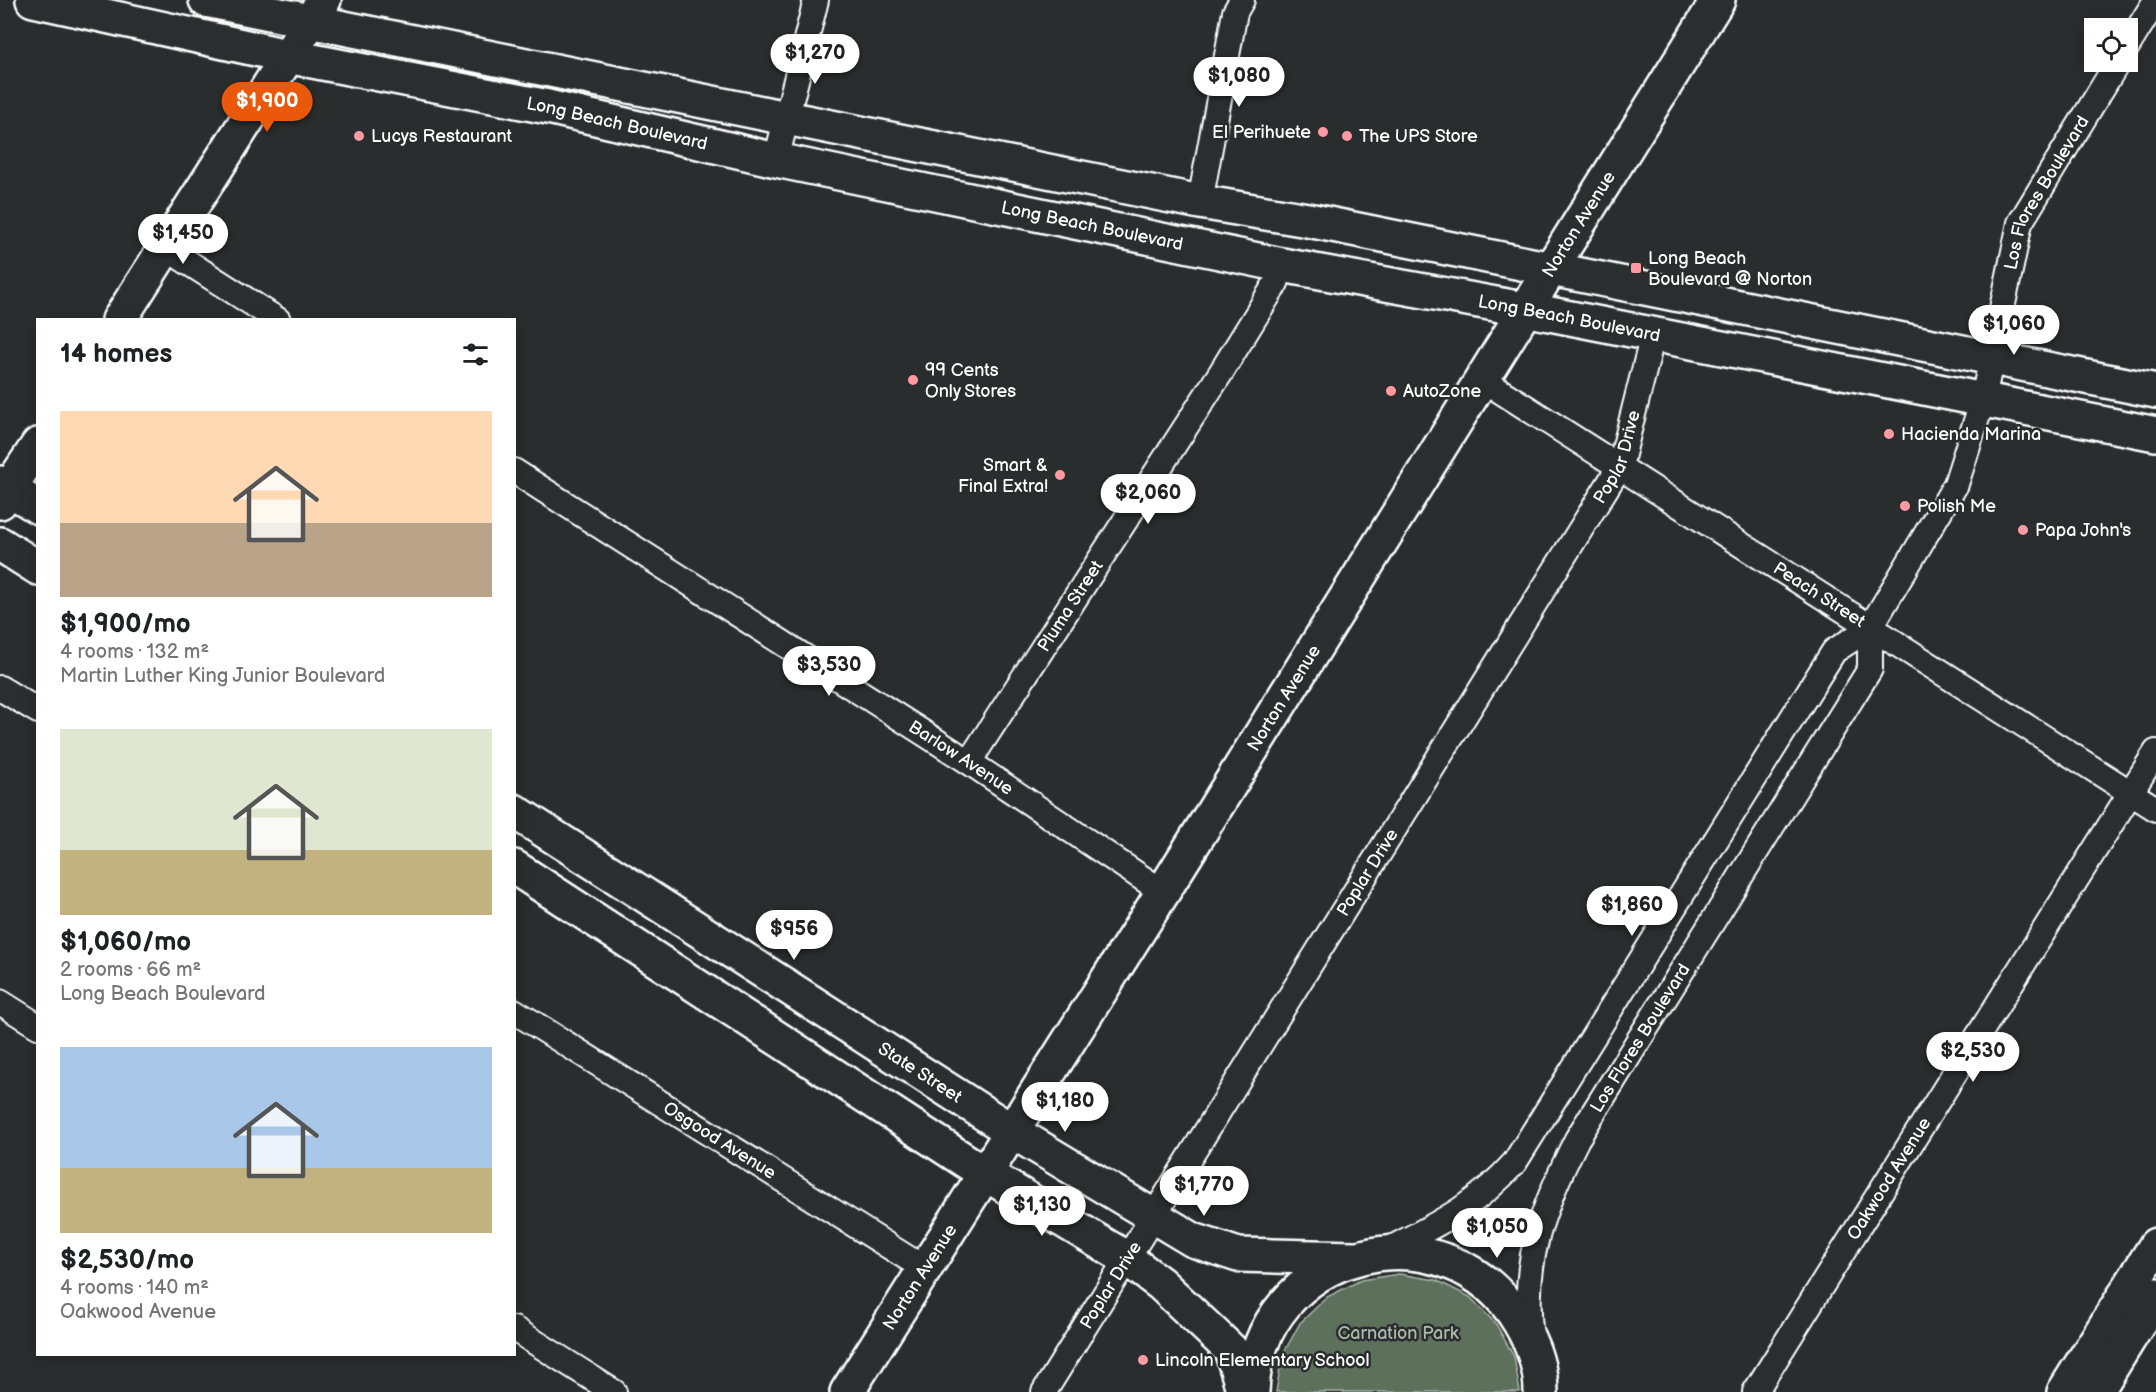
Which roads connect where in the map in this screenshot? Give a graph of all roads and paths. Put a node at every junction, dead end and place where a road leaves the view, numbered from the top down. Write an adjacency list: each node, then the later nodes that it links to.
1 (33, 0): 9 (main road, Long Beach Boulevard)
2 (206, 0): 7 (main road)
3 (816, 0): 11 (street)
4 (1242, 0): 13 (street)
5 (1718, 0): 18 (main road, Norton Avenue)
6 (2156, 0): 8 (street)
7 (317, 11): 9 (main road); 11 (main road)
8 (2138, 29)
9 (286, 56): 12 (main road, Long Beach Boulevard); 16 (main road)
10 (2112, 72): 23 (street, Los Flores Boulevard)
11 (785, 117): 12 (street); 13 (main road)
12 (776, 160): 14 (main road, Long Beach Boulevard)
13 (1200, 202): 14 (main road); 15 (main road)
14 (1089, 224): 17 (main road, Long Beach Boulevard)
15 (1407, 240): 17 (main road); 18 (main road)
16 (164, 247): 20 (main road); 21 (street)
17 (1282, 265): 19 (main road, Long Beach Boulevard); 39 (street, Pluma Street)
18 (1552, 269): 19 (main road, Norton Avenue); 23 (main road)
19 (1526, 310): 22 (main road, Long Beach Boulevard); 24 (main road, Norton Avenue)
20 (120, 318)
21 (275, 318)
22 (1653, 335): 26 (main road, Long Beach Boulevard); 29 (street, Poplar Drive)
23 (1992, 357): 25 (main road); 26 (street, Los Flores Boulevard)
24 (1483, 380): 29 (street, Peach Street); 45 (main road, Norton Avenue)
25 (2156, 391)
26 (1983, 399): 27 (main road, Long Beach Boulevard); 35 (street, Los Flores Boulevard)
27 (2156, 434)
28 (36, 448): 31 (main road)
29 (1620, 466): 35 (street, Peach Street); 51 (street, Poplar Drive)
30 (516, 472): 39 (street, Barlow Avenue)
31 (3, 491): 32 (main road)
32 (36, 506)
33 (0, 544): 34 (main road)
34 (36, 566)
35 (1870, 628): 40 (street, Peach Street); 53 (street, Los Flores Boulevard); 58 (street, Los Flores Boulevard)
36 (0, 687): 37 (street)
37 (36, 710)
38 (2156, 752): 40 (street, Oakwood Avenue)
39 (969, 762): 45 (street, Barlow Avenue)
40 (2130, 793): 41 (street, Peach Street); 65 (street, Oakwood Avenue)
41 (2156, 809)
42 (516, 812): 43 (main road, State Street)
43 (551, 834): 44 (main road); 49 (main road, State Street)
44 (520, 870): 50 (main road)
45 (1163, 892): 49 (main road, Norton Avenue)
46 (0, 1002): 48 (street)
47 (516, 1012): 55 (street, Osgood Avenue)
48 (36, 1025)
49 (1010, 1130): 50 (main road, Norton Avenue); 51 (main road, State Street)
50 (984, 1173): 54 (main road); 55 (main road, Norton Avenue)
51 (1153, 1215): 53 (main road, State Street); 54 (street, Poplar Drive)
52 (2156, 1245): 66 (main road)
53 (1369, 1255): 58 (main road, State Street); 64 (main road)
54 (1126, 1258): 62 (street, Poplar Drive); 63 (main road)
55 (925, 1269): 61 (main road, Norton Avenue)
56 (2156, 1295): 67 (main road)
57 (516, 1330): 60 (street)
58 (1532, 1343): 59 (main road, State Street)
59 (1543, 1387)
60 (614, 1392)
61 (847, 1392)
62 (1044, 1392)
63 (1244, 1392)
64 (1252, 1392)
65 (1755, 1392)
66 (2064, 1392)
67 (2096, 1392)

